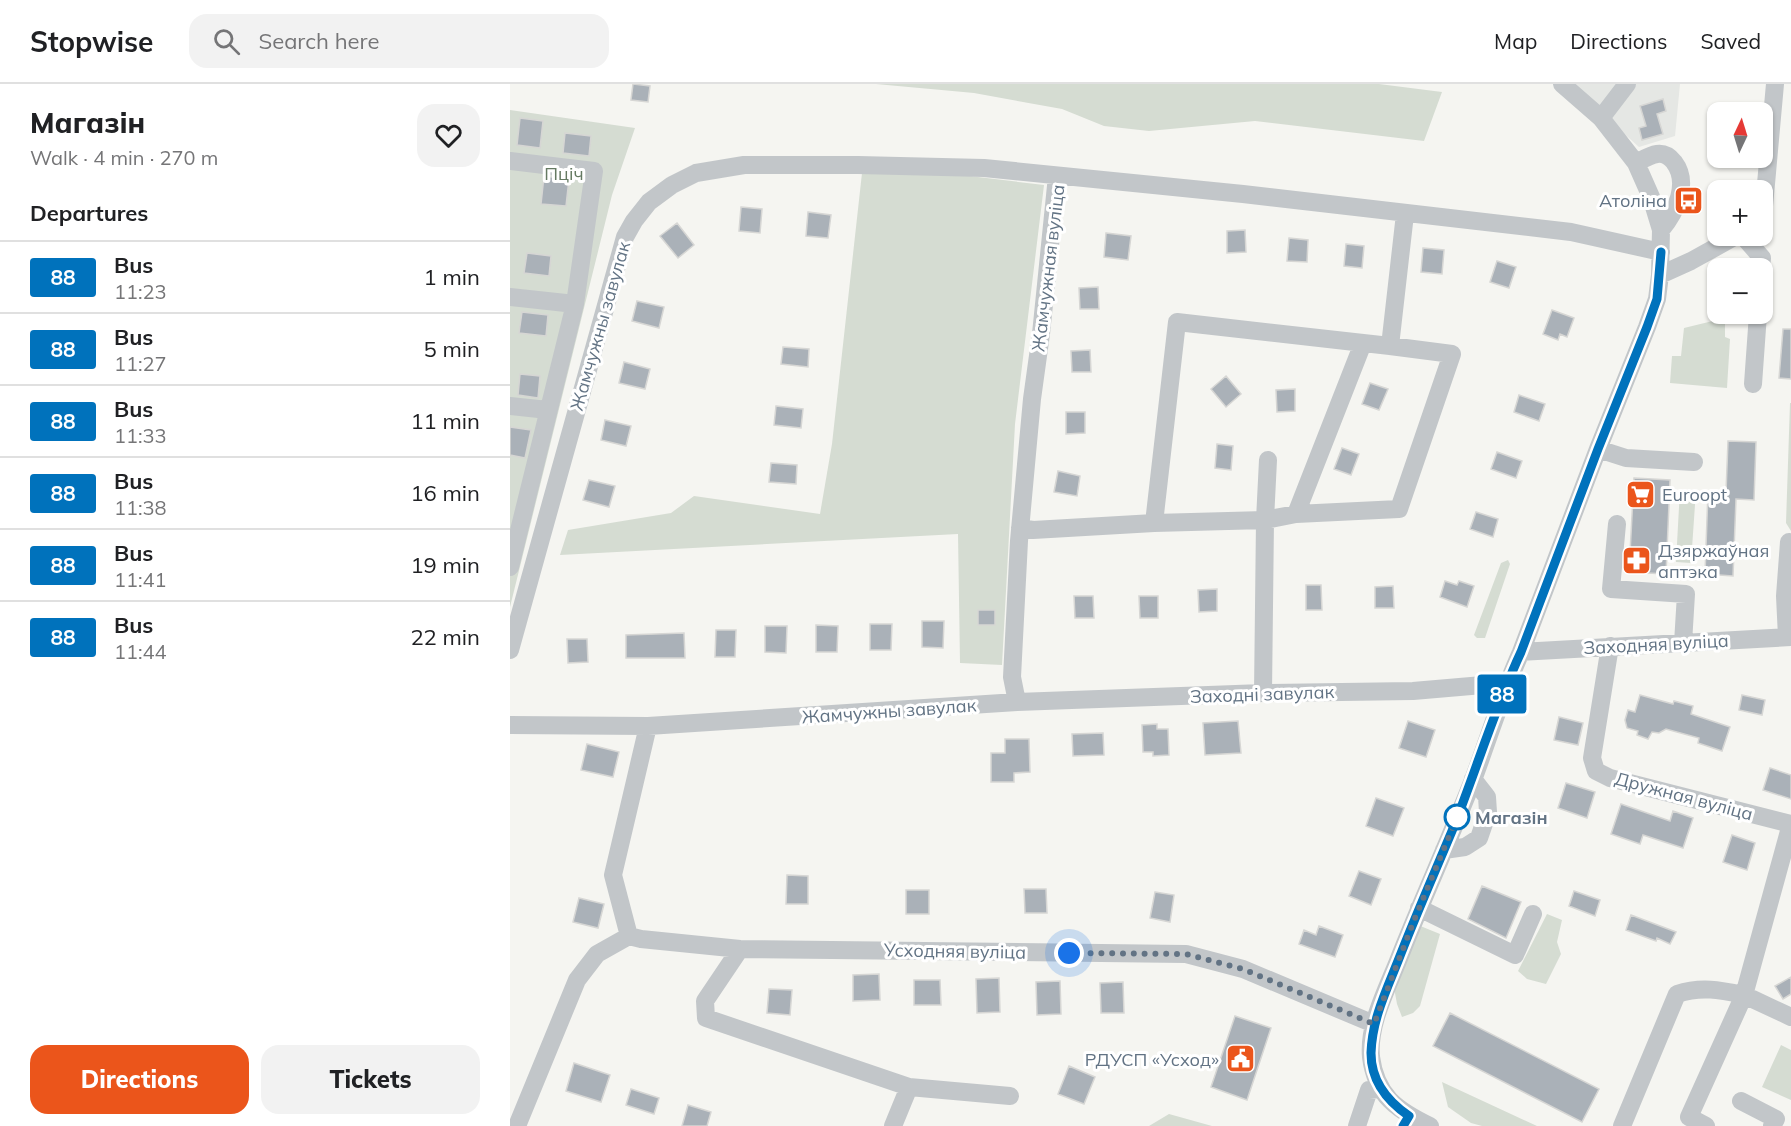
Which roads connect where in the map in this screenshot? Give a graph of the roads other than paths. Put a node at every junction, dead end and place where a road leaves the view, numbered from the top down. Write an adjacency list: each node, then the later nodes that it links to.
1 (1562, 84): 4 (street)
2 (1627, 84): 4 (street)
3 (1775, 84): 8 (street)
4 (1600, 118): 6 (street)
5 (510, 161): 17 (street)
6 (1636, 163): 10 (street); 10 (street)
7 (1058, 176): 9 (street, Жамчужная вуліца); 31 (street, Жамчужная вуліца); 38 (street, Жамчужны завулак)
8 (1766, 180)
9 (1405, 214): 13 (street, Жамчужная вуліца); 20 (street)
10 (1661, 230): 13 (street)
11 (1718, 246): 15 (street)
12 (1752, 246): 14 (street)
13 (1661, 252): 15 (street)
14 (1762, 258)
15 (1660, 274): 24 (street)
16 (510, 297): 17 (street)
17 (575, 304): 23 (street)
18 (1757, 324): 21 (street)
19 (1363, 343): 20 (street); 27 (street); 29 (street)
20 (1390, 346): 27 (street)
21 (1753, 384)
22 (510, 406): 23 (street)
23 (548, 410): 32 (street)
24 (1598, 449): 26 (street); 39 (street)
25 (1268, 460): 28 (street)
26 (1694, 462)
27 (1296, 514): 28 (street)
28 (1265, 519): 29 (street); 41 (street)
29 (1154, 523): 31 (street)
30 (1617, 524): 36 (street)
31 (1020, 528): 42 (street, Жамчужная вуліца)
32 (514, 533): 34 (street)
33 (1789, 542): 35 (street)
34 (510, 567)
35 (1789, 637): 36 (street, Заходняя вуліца)
36 (1683, 643): 37 (street, Заходняя вуліца)
37 (1610, 646): 39 (street, Заходняя вуліца); 46 (street, Дружная вуліца)
38 (510, 650)
39 (1521, 652): 40 (street)
40 (1506, 683): 41 (street, Заходні завулак); 45 (street)
41 (1263, 693): 42 (street, Заходні завулак)
42 (1017, 702): 44 (street, Жамчужны завулак)
43 (510, 725): 44 (street, Жамчужны завулак)
44 (648, 726): 50 (street)
45 (1473, 779): 47 (street); 47 (street)
46 (1791, 824): 52 (street)
47 (1444, 850): 48 (street)
48 (1419, 908): 49 (street); 54 (street)
49 (1533, 914)
50 (629, 936): 51 (street, Усходняя вуліца); 60 (street)
51 (740, 949): 54 (street, Усходняя вуліца); 55 (street)
52 (1744, 995): 53 (street); 64 (street); 65 (street)
53 (1791, 1017)
54 (1374, 1024): 56 (street)
55 (909, 1087): 57 (street); 61 (street)
56 (1382, 1089): 59 (street); 62 (street)
57 (1010, 1096)
58 (1741, 1101): 66 (street)
59 (1406, 1121): 63 (street)
60 (513, 1126)
61 (893, 1126)
62 (1357, 1126)
63 (1430, 1126)
64 (1622, 1126)
65 (1706, 1126)
66 (1772, 1126)

